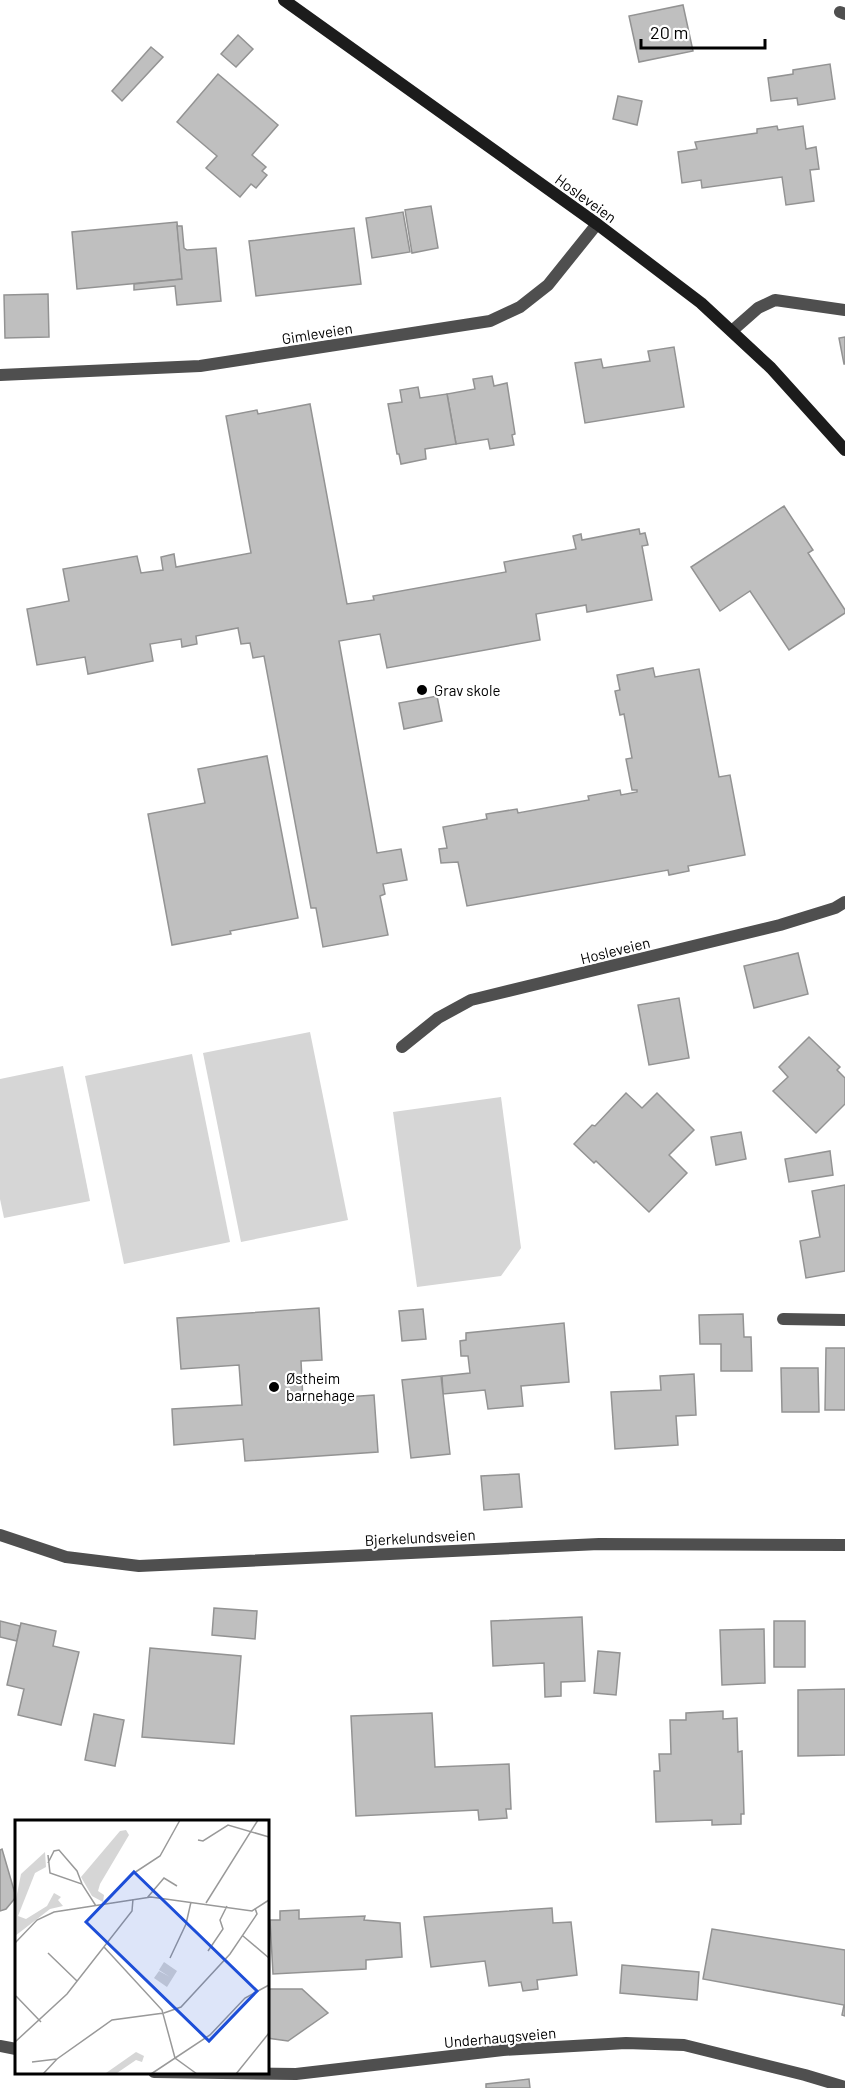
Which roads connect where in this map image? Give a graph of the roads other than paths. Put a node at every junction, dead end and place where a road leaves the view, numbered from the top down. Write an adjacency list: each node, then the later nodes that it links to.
1 (284, 0): 2 (main road, Hosleveien)
2 (597, 224): 4 (main road, Hosleveien); 5 (street, Gimleveien)
3 (845, 310): 4 (street)
4 (733, 330): 6 (main road, Hosleveien)
5 (0, 375)
6 (845, 450)
7 (845, 902): 8 (street, Hosleveien)
8 (402, 1047)
9 (783, 1319): 10 (street)
10 (845, 1320)
11 (0, 1535): 12 (street, Bjerkelundsveien)
12 (845, 1545)
13 (0, 2046): 14 (street)
14 (15, 2049)
15 (225, 2073): 16 (street, Underhaugsveien)
16 (845, 2087)

